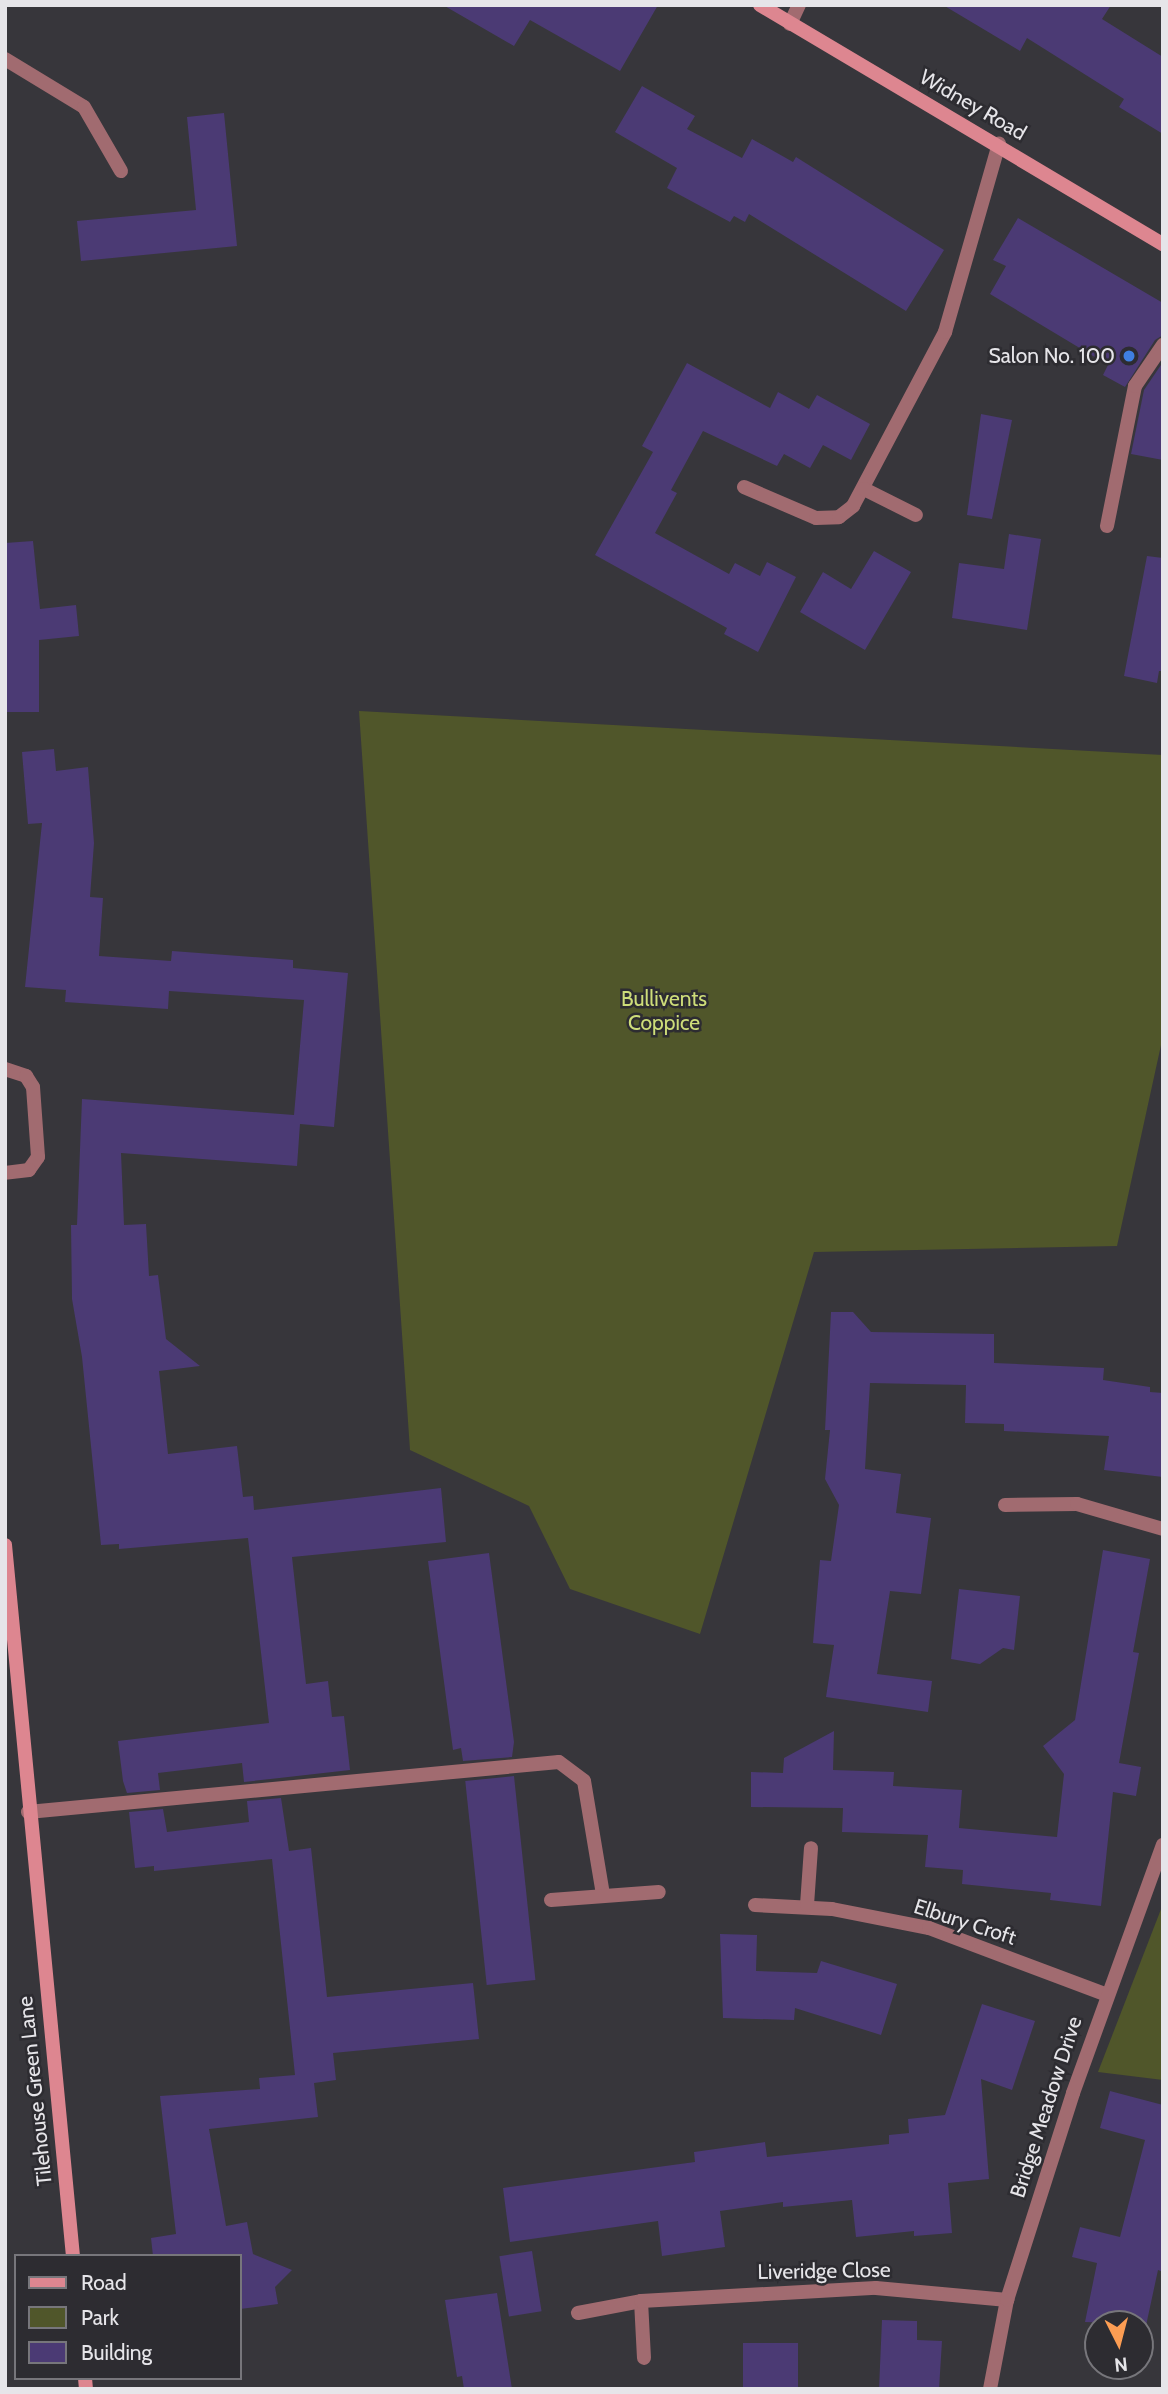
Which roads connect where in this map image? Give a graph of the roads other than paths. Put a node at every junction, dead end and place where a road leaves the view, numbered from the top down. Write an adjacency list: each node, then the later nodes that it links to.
1 (760, 5): 3 (street, Widney Road)
2 (799, 5): 3 (street)
3 (790, 24): 5 (street, Widney Road)
4 (5, 59): 6 (street)
5 (999, 144): 7 (street, Widney Road); 10 (street)
6 (121, 171)
7 (1163, 244)
8 (1163, 345): 12 (street)
9 (744, 487): 10 (street)
10 (864, 489): 11 (street)
11 (916, 515)
12 (1107, 526)
13 (5, 1069): 14 (street)
14 (5, 1173)
15 (1005, 1504): 16 (street)
16 (1163, 1529)
17 (5, 1545): 18 (street, Tilehouse Green Lane)
18 (28, 1812): 22 (street); 27 (street, Tilehouse Green Lane)
19 (1163, 1845): 26 (street, Bridge Meadow Drive)
20 (811, 1848): 25 (street)
21 (659, 1892): 22 (street)
22 (603, 1895): 23 (street)
23 (551, 1900)
24 (755, 1905): 25 (street, Elbury Croft)
25 (807, 1905): 26 (street, Elbury Croft)
26 (1105, 1993): 28 (street, Bridge Meadow Drive)
27 (73, 2254)
28 (1007, 2300): 29 (street, Liveridge Close); 32 (street, Bridge Meadow Drive)
29 (641, 2301): 30 (street, Liveridge Close); 31 (street)
30 (578, 2312)
31 (645, 2358)
32 (990, 2389)

